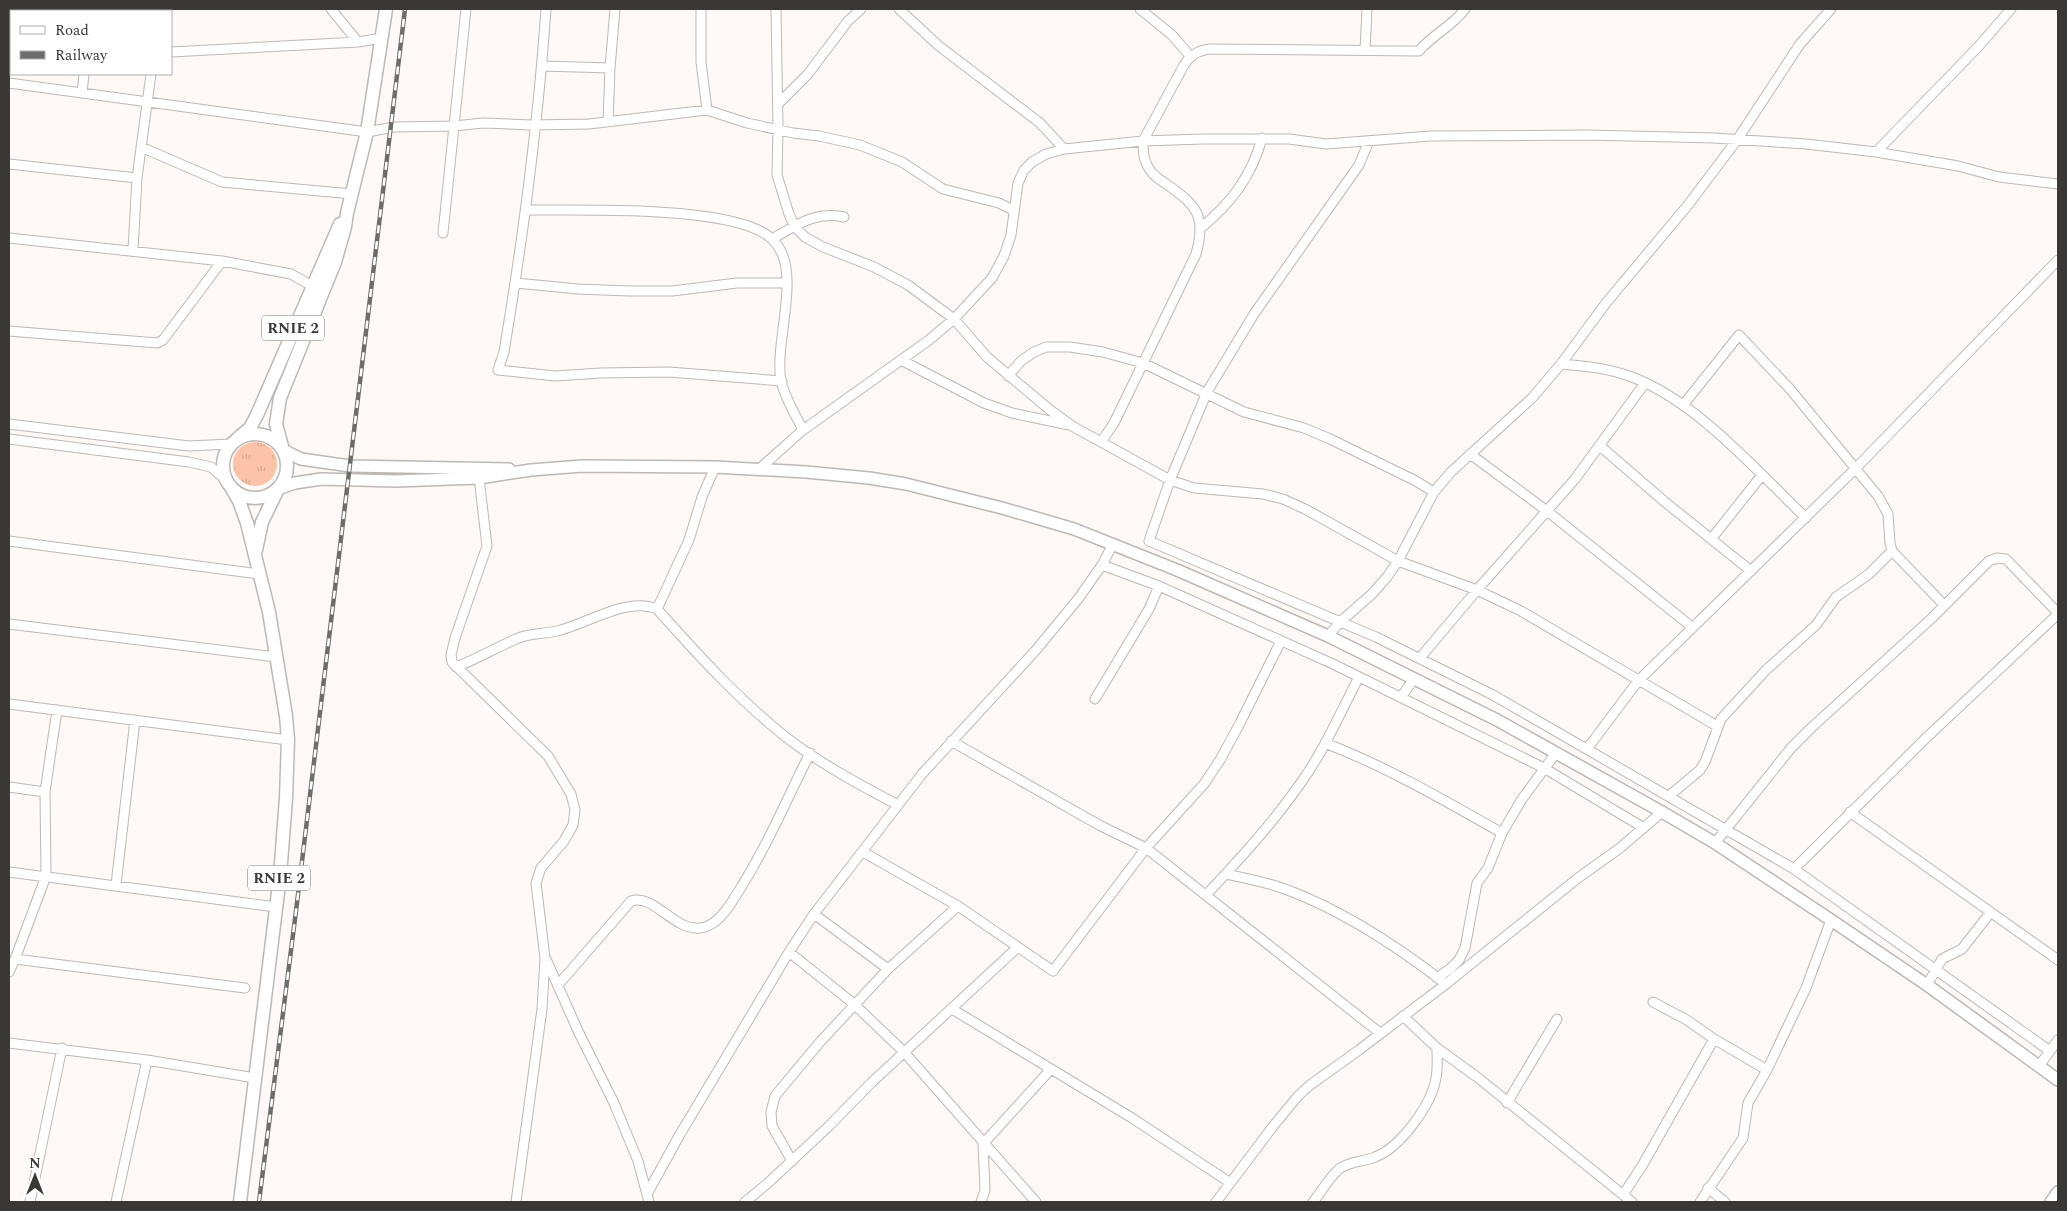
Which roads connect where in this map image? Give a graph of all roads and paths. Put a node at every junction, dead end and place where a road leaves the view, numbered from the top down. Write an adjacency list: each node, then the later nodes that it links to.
1 (331, 9): 16 (street)
2 (386, 9): 15 (highway, RNIE 2)
3 (466, 9): 31 (street)
4 (546, 9): 20 (street)
5 (615, 9): 21 (street)
6 (702, 9): 28 (street)
7 (776, 9): 27 (street)
8 (861, 9): 27 (street)
9 (900, 9): 39 (street)
10 (1140, 9): 19 (street)
11 (1367, 9): 17 (street)
12 (1465, 9): 17 (street)
13 (1831, 9): 35 (street)
14 (2011, 9): 40 (street)
15 (382, 38): 16 (street); 33 (highway, RNIE 2)
16 (358, 42): 18 (street)
17 (1364, 50): 19 (street)
18 (172, 52)
19 (1190, 56): 36 (street)
20 (542, 66): 21 (street); 30 (street)
21 (610, 68): 29 (street)
22 (84, 75): 25 (street)
23 (151, 75): 26 (street)
24 (10, 83): 25 (street)
25 (82, 93): 26 (street)
26 (147, 102): 33 (street); 38 (street)
27 (778, 104): 32 (street)
28 (707, 110): 29 (street); 32 (street)
29 (608, 122): 30 (street)
30 (536, 125): 31 (street); 45 (street)
31 (454, 126): 33 (street); 51 (street)
32 (778, 128): 46 (street); 49 (street)
33 (367, 132): 44 (highway, RNIE 2)
34 (1262, 138): 36 (street); 37 (street); 50 (street)
35 (1737, 140): 37 (street); 40 (street); 64 (street)
36 (1143, 141): 39 (street); 50 (street)
37 (1369, 141): 68 (street)
38 (141, 147): 42 (street); 44 (street)
39 (1064, 148): 46 (street)
40 (1876, 152): 43 (street)
41 (9, 164): 42 (street)
42 (138, 178): 54 (street)
43 (2058, 184)
44 (352, 194): 47 (highway, RNIE 2)
45 (527, 210): 53 (street); 57 (street)
46 (1013, 210): 60 (street)
47 (346, 213): 59 (highway, RNIE 2); 77 (highway, RNIE 2)
48 (844, 217): 49 (street)
49 (795, 227): 53 (street); 60 (street)
50 (1201, 228): 63 (street)
51 (443, 233)
52 (9, 238): 54 (street)
53 (772, 239): 58 (street)
54 (133, 250): 56 (street)
55 (2058, 260): 80 (street)
56 (222, 261): 59 (street); 61 (street)
57 (516, 283): 58 (street); 66 (street)
58 (787, 283): 66 (street)
59 (312, 286): 74 (highway, RNIE 2)
60 (954, 320): 62 (street); 65 (street)
61 (9, 331)
62 (900, 360): 71 (street); 72 (street)
63 (1143, 363): 65 (street); 68 (street); 75 (street)
64 (1561, 364): 67 (street); 78 (street)
65 (1008, 376): 71 (street)
66 (782, 381): 72 (street)
67 (1645, 383): 69 (street); 76 (street)
68 (1207, 392): 85 (street); 88 (street)
69 (1684, 404): 80 (street); 83 (street)
70 (9, 424): 74 (street)
71 (1072, 426): 75 (street)
72 (803, 430): 82 (street)
73 (9, 439): 86 (street)
74 (234, 441): 77 (highway); 86 (highway)
75 (1101, 442): 85 (street)
76 (1600, 446): 89 (street); 91 (street)
77 (283, 450): 81 (main road); 87 (highway)
78 (1470, 454): 88 (street); 89 (street)
79 (715, 467): 81 (main road); 82 (main road); 103 (street)
80 (1855, 469): 90 (street); 94 (street)
81 (531, 470): 84 (main road)
82 (758, 470): 93 (main road)
83 (1762, 475): 90 (street); 91 (street)
84 (479, 478): 87 (main road); 112 (street)
85 (1170, 480): 96 (street); 105 (street)
86 (228, 483): 87 (highway); 95 (highway, RNIE 2)
87 (278, 489): 95 (highway, RNIE 2)
88 (1434, 492): 96 (street)
89 (1547, 511): 101 (street); 107 (street)
90 (1806, 518): 98 (street)
91 (1712, 538): 98 (street)
92 (9, 541): 99 (street)
93 (1113, 544): 97 (street); 108 (main road)
94 (1892, 551): 102 (street); 121 (street)
95 (255, 555): 99 (highway, RNIE 2)
96 (1398, 561): 101 (street); 105 (street)
97 (1102, 565): 100 (street); 123 (street)
98 (1751, 570): 107 (street)
99 (259, 574): 110 (highway, RNIE 2)
100 (1159, 586): 109 (street); 117 (street)
101 (1477, 590): 111 (street); 115 (street)
102 (1944, 605): 104 (street); 136 (street)
103 (657, 609): 112 (street); 126 (street)
104 (2058, 614): 134 (street)
105 (1340, 622): 108 (street); 111 (street)
106 (9, 624): 110 (street)
107 (1692, 627): 115 (street)
108 (1328, 636): 114 (main road)
109 (1281, 641): 113 (street); 139 (street)
110 (276, 657): 122 (highway, RNIE 2)
111 (1420, 658): 125 (street)
112 (456, 667): 154 (street)
113 (1359, 677): 116 (street); 124 (street)
114 (1414, 678): 116 (street); 127 (main road)
115 (1638, 681): 121 (street); 125 (street)
116 (1401, 697): 128 (street)
117 (1095, 700)
118 (9, 704): 119 (street)
119 (56, 710): 120 (street); 130 (street)
120 (135, 720): 122 (street); 145 (street)
121 (1717, 726): 131 (street)
122 (288, 740): 148 (highway, RNIE 2)
123 (952, 741): 132 (street); 139 (street)
124 (1325, 743): 137 (street); 143 (street)
125 (1587, 750): 131 (street)
126 (810, 753): 132 (street); 162 (street)
127 (1556, 753): 128 (street); 133 (main road)
128 (1544, 768): 135 (street); 137 (street)
129 (9, 788): 130 (street)
130 (45, 792): 144 (street)
131 (1669, 796): 136 (street)
132 (898, 805): 140 (street)
133 (1662, 812): 135 (street); 138 (main road)
134 (1850, 812): 141 (street); 149 (street)
135 (1644, 828): 161 (street)
136 (1727, 829): 138 (street); 141 (street)
137 (1502, 833): 160 (street)
138 (1715, 843): 151 (main road)
139 (1146, 848): 146 (street); 152 (street)
140 (863, 852): 147 (street); 150 (street)
141 (1794, 869): 158 (street)
142 (9, 872): 144 (street)
143 (1226, 874): 146 (street); 160 (street)
144 (46, 876): 145 (street); 155 (street)
145 (116, 885): 148 (street)
146 (1206, 896): 170 (street)
147 (958, 906): 152 (street); 157 (street)
148 (276, 907): 182 (highway, RNIE 2)
149 (1990, 912): 156 (street); 158 (street)
150 (814, 914): 153 (street); 157 (street)
151 (1831, 920): 163 (main road); 181 (street)
152 (1018, 947): 167 (street)
153 (789, 952): 166 (street); 191 (street)
154 (545, 958): 162 (street); 195 (street)
155 (16, 959): 159 (street); 164 (street)
156 (2058, 960)
157 (888, 969): 166 (street)
158 (1935, 971): 163 (street); 176 (street)
159 (9, 972)
160 (1437, 978): 161 (street)
161 (1446, 984): 168 (street)
162 (558, 985): 191 (street)
163 (1927, 985): 179 (main road)
164 (245, 988)
165 (1653, 1002): 171 (street)
166 (854, 1004): 177 (street); 186 (street)
167 (952, 1009): 177 (street); 180 (street)
168 (1404, 1016): 170 (street); 175 (street)
169 (1557, 1019): 184 (street)
170 (1380, 1033): 187 (street)
171 (1714, 1039): 181 (street); 190 (street)
172 (2058, 1040): 176 (street)
173 (9, 1043): 174 (street)
174 (62, 1048): 178 (street); 192 (street)
175 (1437, 1048): 184 (street); 200 (street)
176 (2050, 1051): 179 (street)
177 (904, 1052): 185 (street); 186 (street)
178 (147, 1060): 182 (street); 193 (street)
179 (2039, 1066): 183 (main road)
180 (1051, 1068): 185 (street); 187 (street)
181 (1767, 1070): 188 (street)
182 (255, 1078): 194 (highway, RNIE 2)
183 (2058, 1080)
184 (1507, 1103): 190 (street)
185 (983, 1144): 197 (street); 198 (street)
186 (792, 1160): 196 (street)
187 (1229, 1182): 199 (street)
188 (1708, 1188): 202 (street); 203 (street)
189 (2058, 1192): 204 (main road)
190 (1623, 1195): 201 (street)
191 (648, 1198)
192 (30, 1202)
193 (116, 1202)
194 (240, 1202)
195 (516, 1202)
196 (745, 1202)
197 (981, 1202)
198 (1036, 1202)
199 (1216, 1202)
200 (1313, 1202)
201 (1632, 1202)
202 (1700, 1202)
203 (1725, 1202)
204 (2050, 1202)

